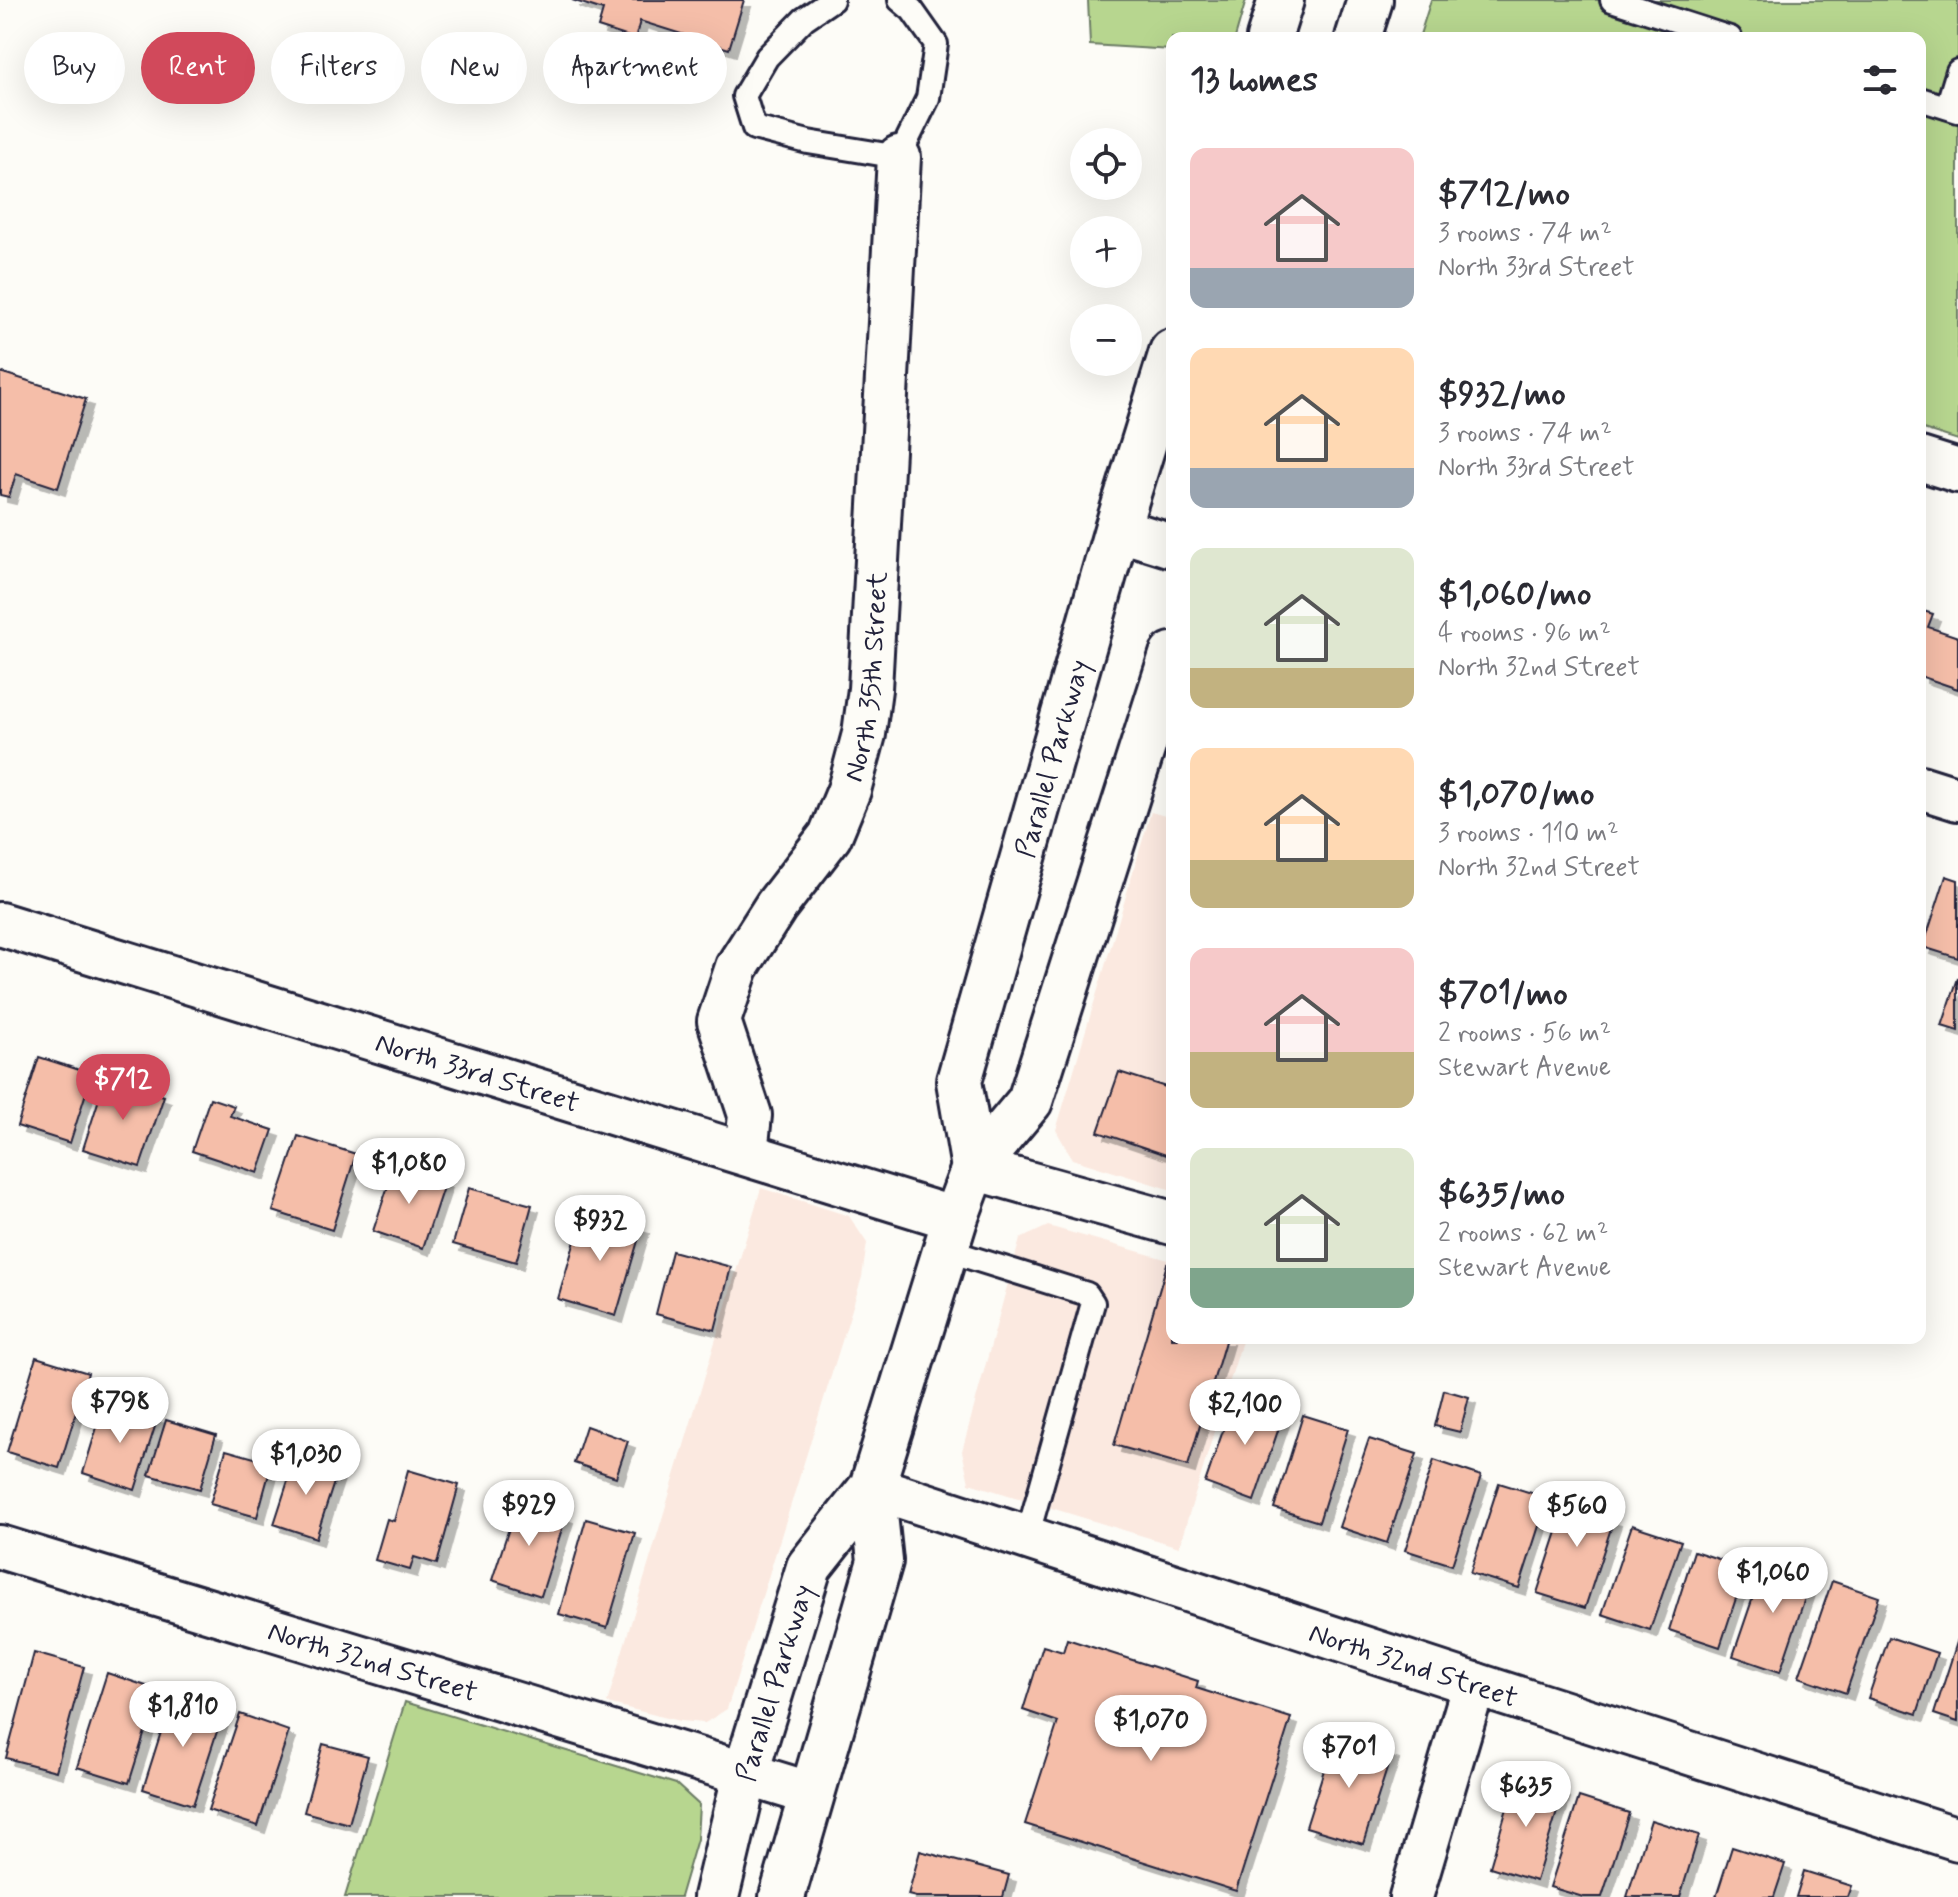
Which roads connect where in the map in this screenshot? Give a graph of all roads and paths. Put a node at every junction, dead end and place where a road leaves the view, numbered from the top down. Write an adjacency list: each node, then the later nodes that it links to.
1 (832, 0): 12 (lane)
2 (900, 0): 12 (lane)
3 (1281, 0): 6 (main road)
4 (1370, 0): 7 (main road)
5 (1612, 0): 8 (lane)
6 (1271, 32)
7 (1360, 32)
8 (1711, 32)
9 (1958, 71): 11 (lane)
10 (1926, 101): 11 (lane)
11 (1952, 109)
12 (899, 157): 22 (street, North 35th Street)
13 (1166, 371): 16 (main road, Parallel Parkway)
14 (1926, 461): 15 (street)
15 (1958, 471)
16 (1117, 529): 17 (street); 23 (main road, Parallel Parkway)
17 (1166, 544)
18 (1166, 674): 23 (main road, Parallel Parkway)
19 (1926, 789): 20 (street)
20 (1958, 799)
21 (0, 924): 22 (street, North 33rd Street)
22 (746, 1153): 25 (street, North 33rd Street)
23 (974, 1168): 24 (street); 25 (main road, Parallel Parkway)
24 (1166, 1221)
25 (950, 1234): 26 (main road, Parallel Parkway); 27 (lane)
26 (872, 1487): 27 (street, North 32nd Street); 30 (main road, Parallel Parkway); 31 (main road, Parallel Parkway)
27 (1027, 1537): 29 (street, North 32nd Street)
28 (0, 1547): 30 (street, North 32nd Street)
29 (1474, 1684): 32 (street, North 32nd Street); 35 (street)
30 (746, 1772): 31 (street, North 32nd Street); 33 (main road, Parallel Parkway)
31 (812, 1794): 34 (main road, Parallel Parkway)
32 (1958, 1839)
33 (716, 1897)
34 (782, 1897)
35 (1411, 1897)

